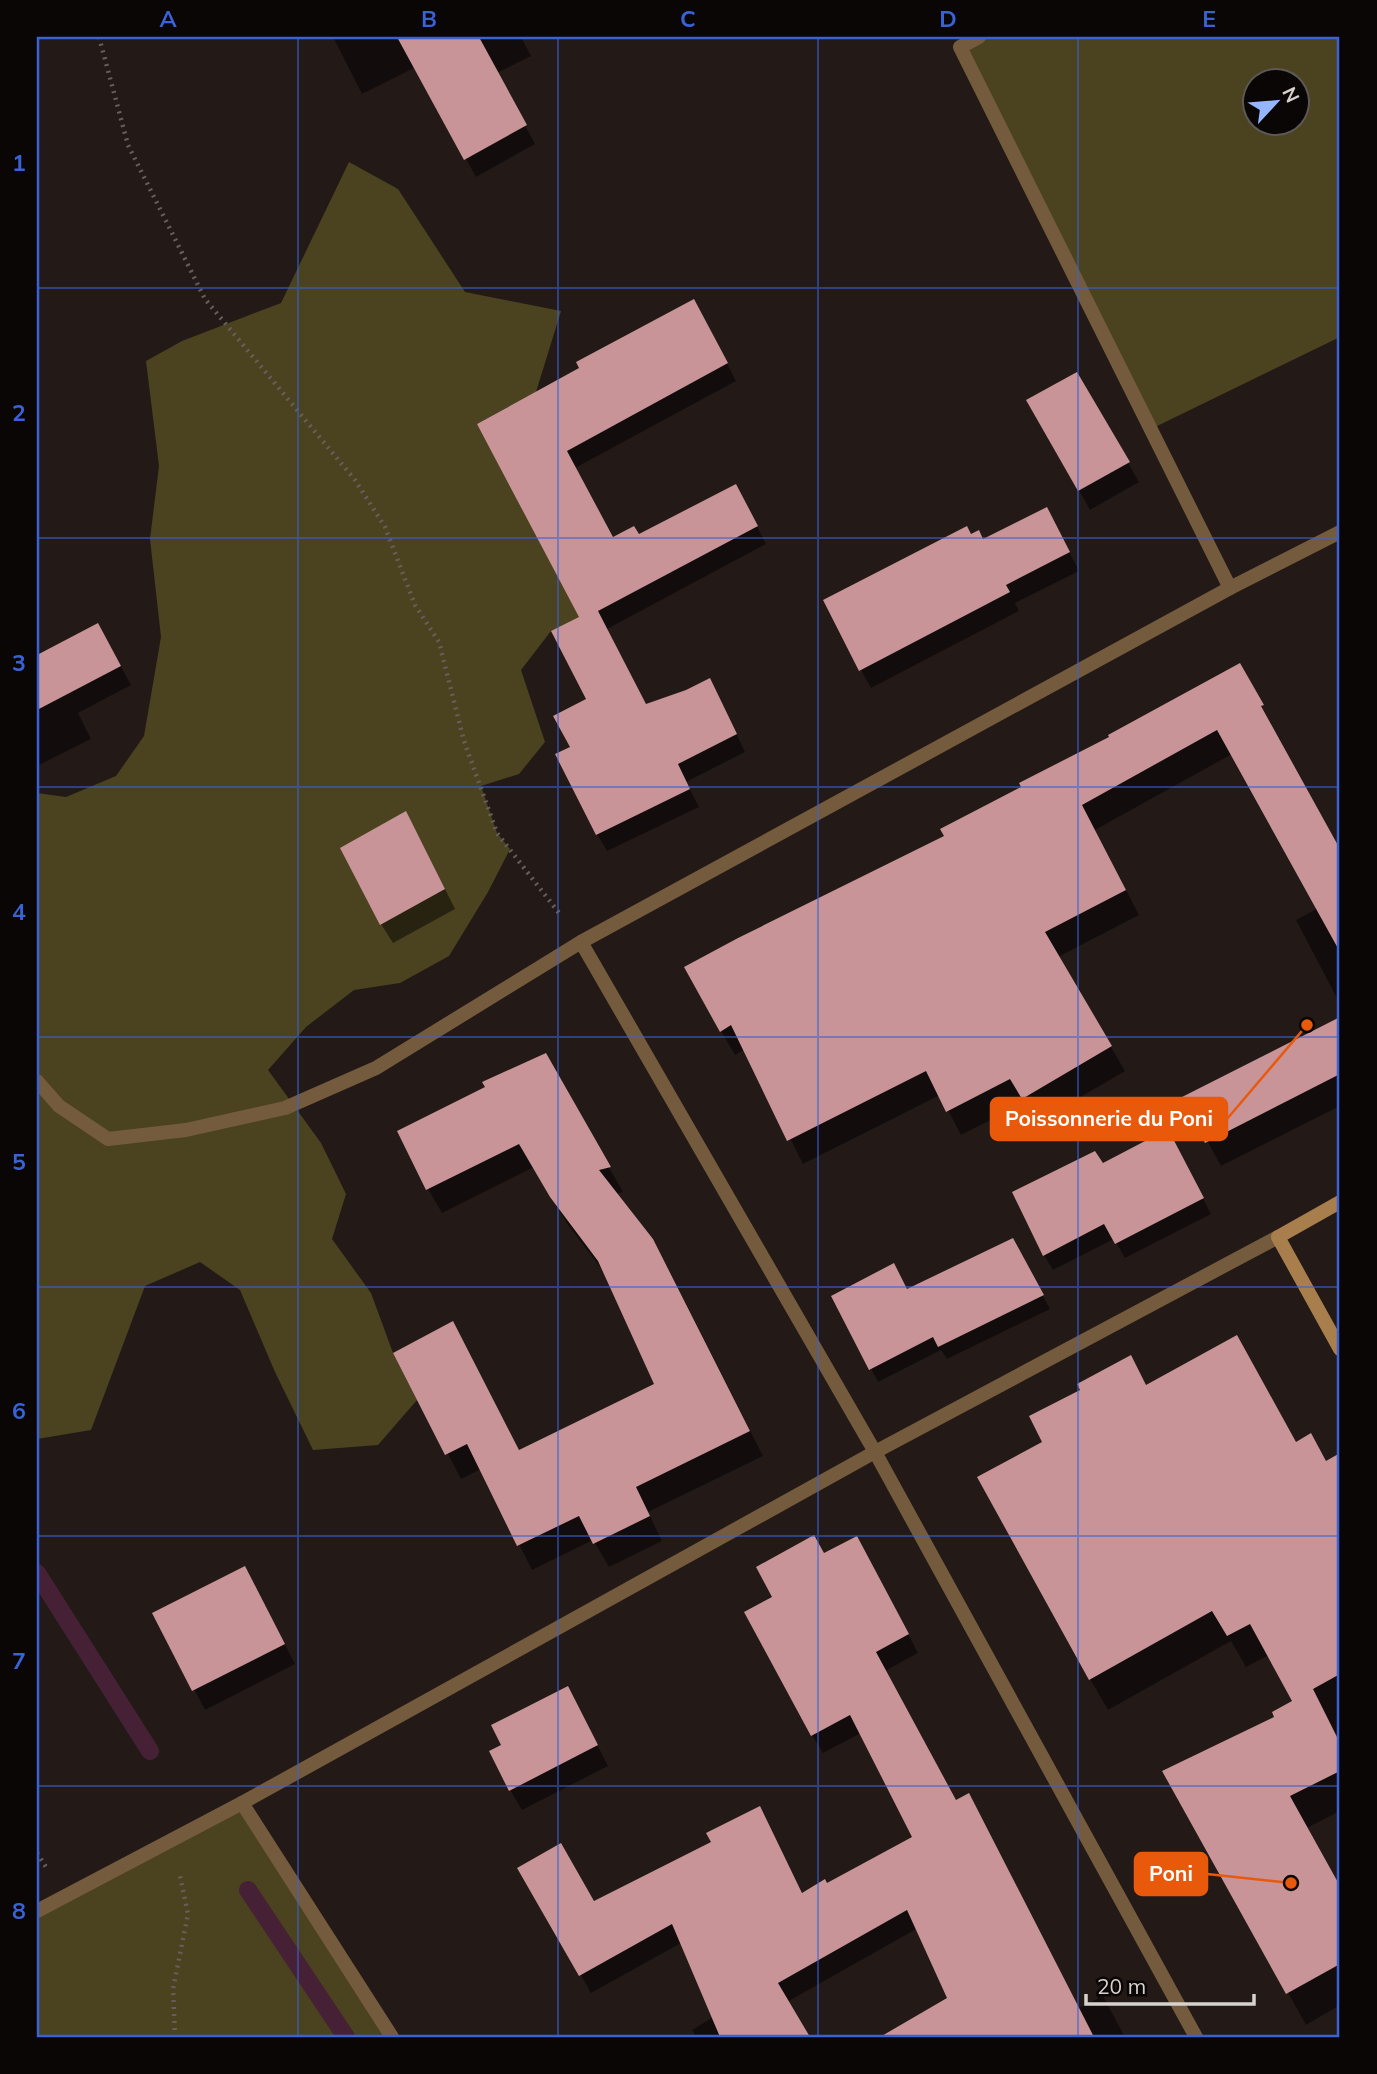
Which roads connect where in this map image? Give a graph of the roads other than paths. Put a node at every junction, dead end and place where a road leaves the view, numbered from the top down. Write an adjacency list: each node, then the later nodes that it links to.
1 (979, 37): 3 (street)
2 (1340, 531): 3 (street)
3 (1230, 588): 4 (street)
4 (580, 942): 5 (street); 9 (street)
5 (37, 1081)
6 (1340, 1202): 7 (main road)
7 (1278, 1237): 8 (main road); 9 (street)
8 (1340, 1349)
9 (875, 1452): 10 (street); 13 (street)
10 (242, 1803): 11 (street); 12 (street)
11 (37, 1911)
12 (392, 2037)
13 (1196, 2037)

